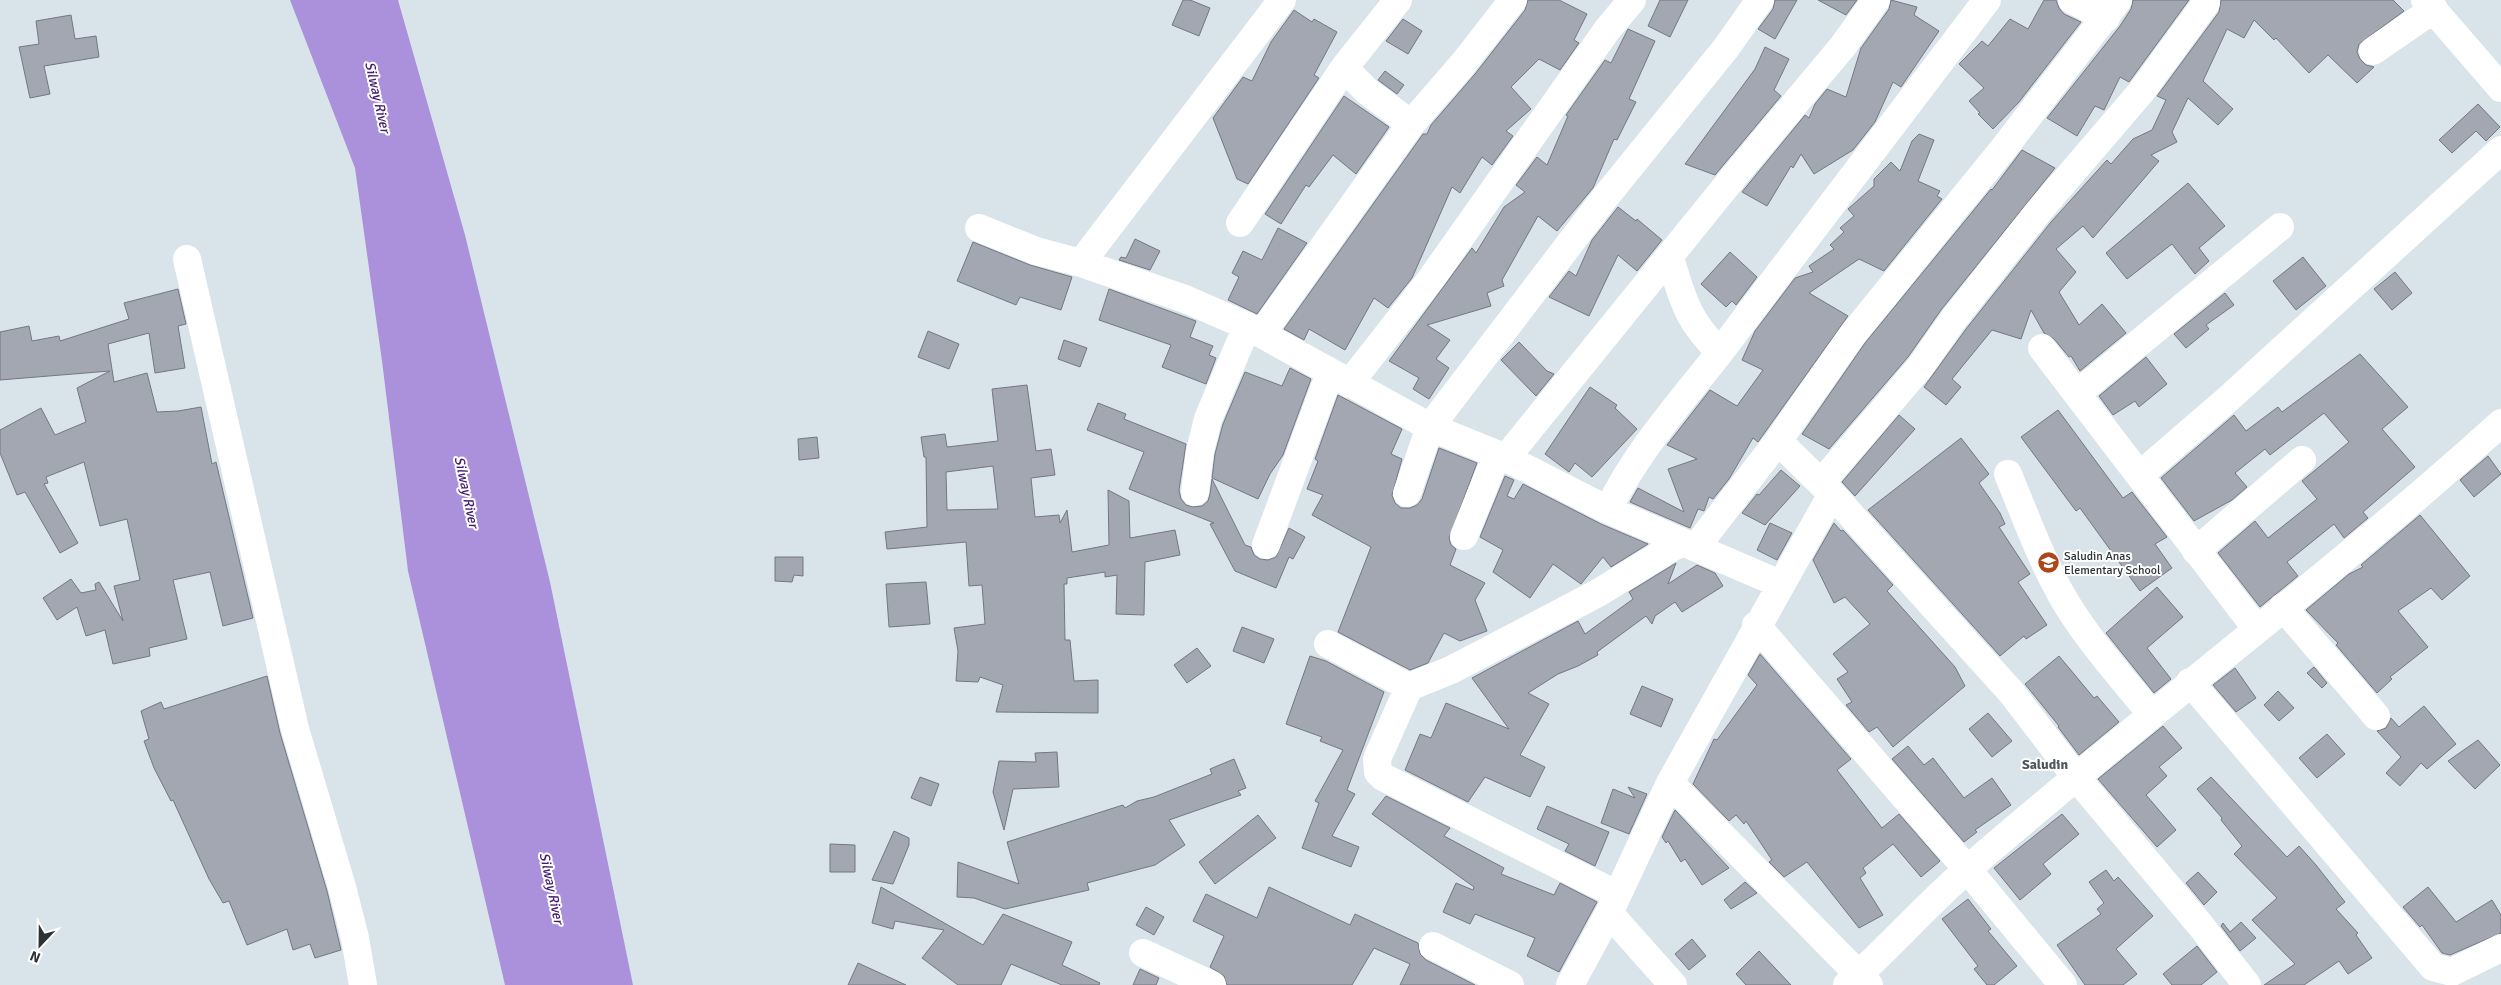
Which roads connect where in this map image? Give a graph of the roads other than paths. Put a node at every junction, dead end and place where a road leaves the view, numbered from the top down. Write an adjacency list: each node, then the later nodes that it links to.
1 (1282, 0): 22 (street)
2 (1398, 0): 13 (street)
3 (1513, 0): 15 (street)
4 (1632, 0): 26 (street)
5 (1760, 0): 29 (street)
6 (1876, 0): 20 (street)
7 (1987, 0): 25 (street)
8 (2072, 0): 11 (street)
9 (2206, 3): 35 (street)
10 (2429, 4): 12 (street); 14 (street)
11 (2112, 9): 30 (street)
12 (2373, 51)
13 (1344, 68): 15 (street); 17 (street)
14 (2501, 88)
15 (1411, 124): 23 (street)
16 (2501, 150): 34 (street)
17 (1240, 223)
18 (2280, 227): 27 (street)
19 (979, 228): 22 (street)
20 (1670, 258): 25 (street); 31 (street)
21 (187, 259): 60 (street)
22 (1081, 263): 23 (street)
23 (1255, 329): 26 (street); 36 (street)
24 (2042, 348): 27 (street)
25 (1720, 352): 38 (street)
26 (1340, 378): 29 (street); 40 (street)
27 (2078, 393): 34 (street)
28 (2501, 422): 44 (street)
29 (1430, 427): 31 (street); 37 (street)
30 (1778, 441): 35 (street); 41 (street)
31 (1502, 456): 38 (street); 39 (street)
32 (2302, 460): 42 (street)
33 (2008, 474): 50 (street)
34 (2140, 475): 42 (street)
35 (1827, 488): 43 (street); 52 (street)
36 (1195, 492)
37 (1407, 493)
38 (1608, 510): 41 (street)
39 (1464, 536)
40 (1266, 545)
41 (1688, 545): 43 (street); 49 (street)
42 (2196, 551): 46 (street)
43 (1780, 584): 45 (street)
44 (2283, 607): 46 (street); 51 (street)
45 (1756, 625): 53 (street); 54 (street)
46 (2256, 628): 48 (street)
47 (1328, 644): 49 (street)
48 (2190, 682): 50 (street); 57 (street)
49 (1409, 687): 55 (street)
50 (2152, 715): 52 (street)
51 (2376, 716)
52 (2076, 777): 54 (street); 66 (street)
53 (1670, 783): 55 (street); 59 (street)
54 (1967, 869): 59 (street); 65 (street)
55 (1613, 904): 63 (street); 64 (street)
56 (1433, 946): 62 (street)
57 (2501, 948)
58 (1143, 953): 61 (street)
59 (1858, 981)
60 (364, 985)
61 (1212, 985)
62 (1510, 985)
63 (1570, 985)
64 (1672, 985)
65 (2063, 985)
66 (2247, 985)

